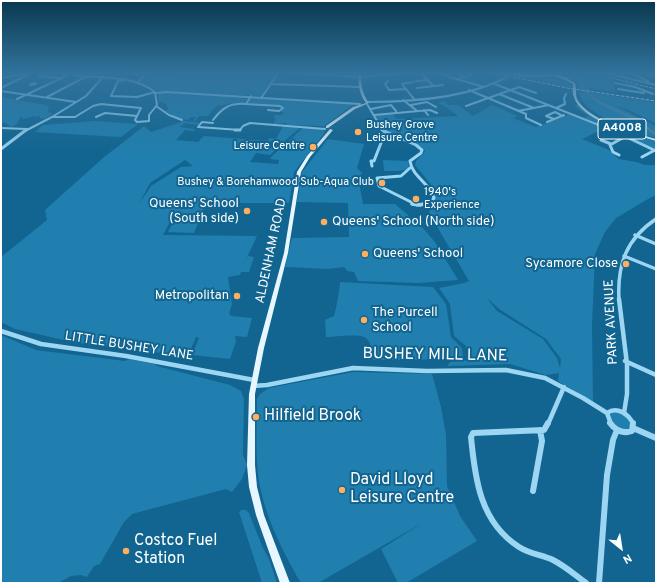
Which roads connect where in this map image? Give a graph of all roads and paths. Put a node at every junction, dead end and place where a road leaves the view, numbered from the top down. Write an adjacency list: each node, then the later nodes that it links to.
1 (63, 100): 16 (street)
2 (79, 100): 16 (street)
3 (157, 100): 21 (street)
4 (248, 100): 18 (street)
5 (319, 100): 17 (street)
6 (362, 100): 19 (main road)
7 (399, 100): 19 (street)
8 (403, 100): 22 (street)
9 (481, 100): 23 (street)
10 (492, 100): 32 (street)
11 (515, 100): 25 (street)
12 (537, 100): 20 (street)
13 (564, 100): 26 (street)
14 (577, 100): 51 (main road, A4008)
15 (580, 100): 51 (main road, A4008)
16 (76, 102): 39 (street)
17 (350, 102): 19 (street); 19 (street)
18 (246, 104): 28 (street); 45 (street)
19 (362, 104): 27 (street); 45 (main road, ALDENHAM ROAD)
20 (549, 105): 25 (street); 26 (street)
21 (156, 106): 37 (street); 42 (street)
22 (411, 106): 24 (street); 29 (street)
23 (466, 106)
24 (436, 107)
25 (534, 108): 32 (street)
26 (556, 108): 34 (street)
27 (371, 109): 31 (street); 35 (street)
28 (268, 110)
29 (416, 110)
30 (424, 110): 33 (street); 35 (street); 36 (street)
31 (396, 111)
32 (518, 111): 44 (street)
33 (437, 113)
34 (570, 113): 38 (street); 49 (street)
35 (374, 115): 48 (street)
36 (428, 115)
37 (137, 116): 39 (street); 40 (street)
38 (563, 116): 41 (street); 41 (street)
39 (52, 117): 47 (street)
40 (96, 118)
41 (554, 119): 43 (street)
42 (182, 120)
43 (547, 122)
44 (541, 125)
45 (328, 128): 67 (main road, ALDENHAM ROAD)
46 (2, 129): 47 (street)
47 (27, 129): 53 (street)
48 (385, 133): 57 (street); 58 (street)
49 (626, 136): 52 (street); 54 (street)
50 (601, 140): 52 (street)
51 (656, 140)
52 (611, 144): 55 (street)
53 (1, 149)
54 (655, 151): 56 (street)
55 (619, 155)
56 (642, 157)
57 (372, 166)
58 (410, 168): 58 (street)
59 (656, 219): 60 (street, PARK AVENUE)
60 (635, 235): 61 (street); 62 (street, PARK AVENUE)
61 (656, 244)
62 (624, 256): 63 (street); 65 (street, PARK AVENUE)
63 (656, 269)
64 (1, 331): 67 (street, LITTLE BUSHEY LANE)
65 (625, 361): 66 (street); 69 (street, PARK AVENUE)
66 (656, 375)
67 (254, 383): 68 (street, BUSHEY MILL LANE); 76 (main road, ALDENHAM ROAD)
68 (564, 387): 70 (street, BUSHEY MILL LANE); 72 (street)
69 (624, 413): 70 (street); 71 (street)
70 (607, 414): 73 (street)
71 (633, 428): 73 (street); 74 (street)
72 (540, 430): 75 (street); 77 (street)
73 (618, 430): 78 (street)
74 (656, 438)
75 (534, 491)
76 (285, 583)
77 (586, 583)
78 (599, 583)

